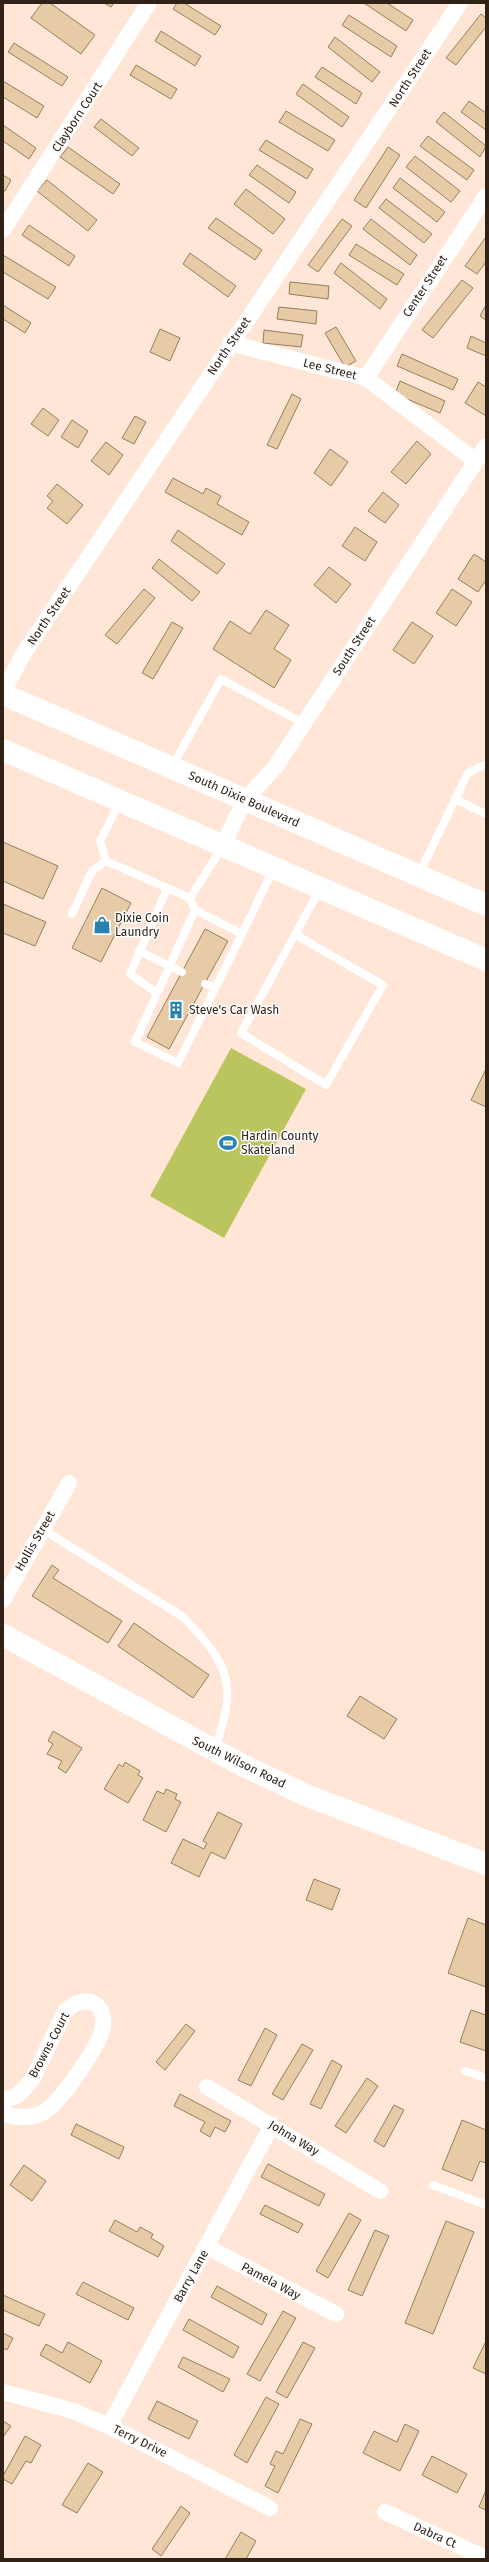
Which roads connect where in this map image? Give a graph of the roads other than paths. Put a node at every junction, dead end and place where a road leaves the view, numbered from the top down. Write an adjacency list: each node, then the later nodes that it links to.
1 (150, 3): 4 (street, Clayborn Court)
2 (460, 3): 5 (street, North Street)
3 (486, 196): 6 (street, Center Street)
4 (3, 230)
5 (230, 343): 6 (street, Lee Street); 9 (street, North Street)
6 (366, 378): 8 (street, Lee Street)
7 (486, 446): 8 (street, South Street)
8 (476, 461): 10 (street, South Street)
9 (3, 693): 13 (main road, South Dixie Boulevard)
10 (303, 723): 13 (lane); 14 (street, South Street)
11 (3, 750): 16 (main road)
12 (486, 764): 15 (lane)
13 (172, 768): 14 (main road, South Dixie Boulevard)
14 (245, 800): 18 (street, South Street); 21 (main road, South Dixie Boulevard)
15 (455, 800): 17 (lane); 21 (lane)
16 (120, 801): 18 (main road); 19 (lane)
17 (486, 814)
18 (223, 845): 20 (main road); 24 (lane)
19 (106, 860): 23 (lane); 27 (lane)
20 (274, 868): 22 (main road); 28 (lane)
21 (419, 875): 25 (main road, South Dixie Boulevard)
22 (320, 888): 29 (lane); 31 (main road)
23 (168, 889): 24 (lane); 30 (lane)
24 (190, 898): 26 (lane)
25 (486, 905)
26 (195, 910): 28 (lane); 32 (lane)
27 (72, 914)
28 (242, 934): 35 (lane)
29 (296, 935): 29 (lane)
30 (139, 951): 32 (lane); 36 (lane)
31 (486, 960)
32 (170, 966): 33 (lane); 36 (lane)
33 (182, 972)
34 (205, 984): 35 (lane)
35 (215, 988): 36 (lane)
36 (157, 993)
37 (69, 1483): 38 (street, Hollis Street)
38 (42, 1529): 39 (street, Hollis Street); 41 (lane)
39 (3, 1600)
40 (3, 1635): 41 (main road, South Wilson Road)
41 (214, 1751): 42 (main road, South Wilson Road)
42 (486, 1864)
43 (465, 2071): 44 (lane)
44 (486, 2078)
45 (207, 2087): 48 (street, Johna Way)
46 (3, 2101): 47 (street, Browns Court)
47 (3, 2114)
48 (272, 2125): 50 (street, Johna Way); 52 (street, Barry Lane)
49 (433, 2185): 51 (lane)
50 (380, 2191)
51 (486, 2205)
52 (207, 2246): 53 (street, Pamela Way); 55 (street, Barry Lane)
53 (336, 2314)
54 (3, 2392): 55 (street, Terry Drive)
55 (109, 2426): 56 (street, Terry Drive)
56 (270, 2508)
57 (385, 2512): 58 (street, Dabra Ct)
58 (486, 2558)

